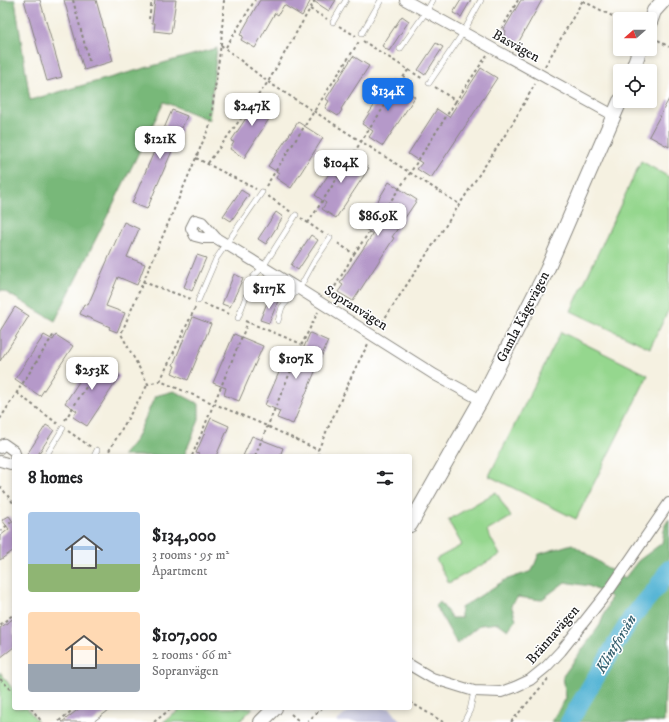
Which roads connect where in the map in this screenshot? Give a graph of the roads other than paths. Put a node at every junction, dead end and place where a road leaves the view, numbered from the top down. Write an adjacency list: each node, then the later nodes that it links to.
1 (346, 0): 9 (lane)
2 (381, 0): 10 (lane)
3 (405, 0): 7 (street, Basvägen)
4 (433, 0): 7 (lane)
5 (482, 0): 11 (lane)
6 (664, 0): 8 (street)
7 (426, 12): 11 (street, Basvägen); 12 (lane)
8 (654, 12)
9 (333, 22)
10 (362, 33)
11 (463, 33): 13 (lane); 15 (street, Basvägen)
12 (400, 49)
13 (429, 83)
14 (618, 108): 15 (street, Gamla Kågevägen)
15 (615, 116): 26 (street, Gamla Kågevägen)
16 (262, 192): 20 (lane)
17 (296, 215): 21 (lane)
18 (216, 238): 20 (street, Sopranvägen)
19 (330, 238): 22 (lane)
20 (226, 244): 21 (street, Sopranvägen); 23 (lane)
21 (263, 266): 22 (street, Sopranvägen); 24 (lane)
22 (299, 289): 25 (lane); 26 (street, Sopranvägen)
23 (198, 302)
24 (238, 318)
25 (278, 321)
26 (481, 400): 36 (street, Gamla Kågevägen)
27 (63, 428): 31 (lane)
28 (0, 448): 30 (street)
29 (97, 450): 32 (lane)
30 (15, 454)
31 (47, 454)
32 (95, 454)
33 (0, 461): 34 (street)
34 (12, 464)
35 (669, 503): 38 (street, Brännavägen)
36 (412, 521)
37 (412, 667): 38 (street, Brännavägen)
38 (474, 692): 41 (lane)
39 (272, 710): 40 (street)
40 (261, 722)
41 (464, 722)

